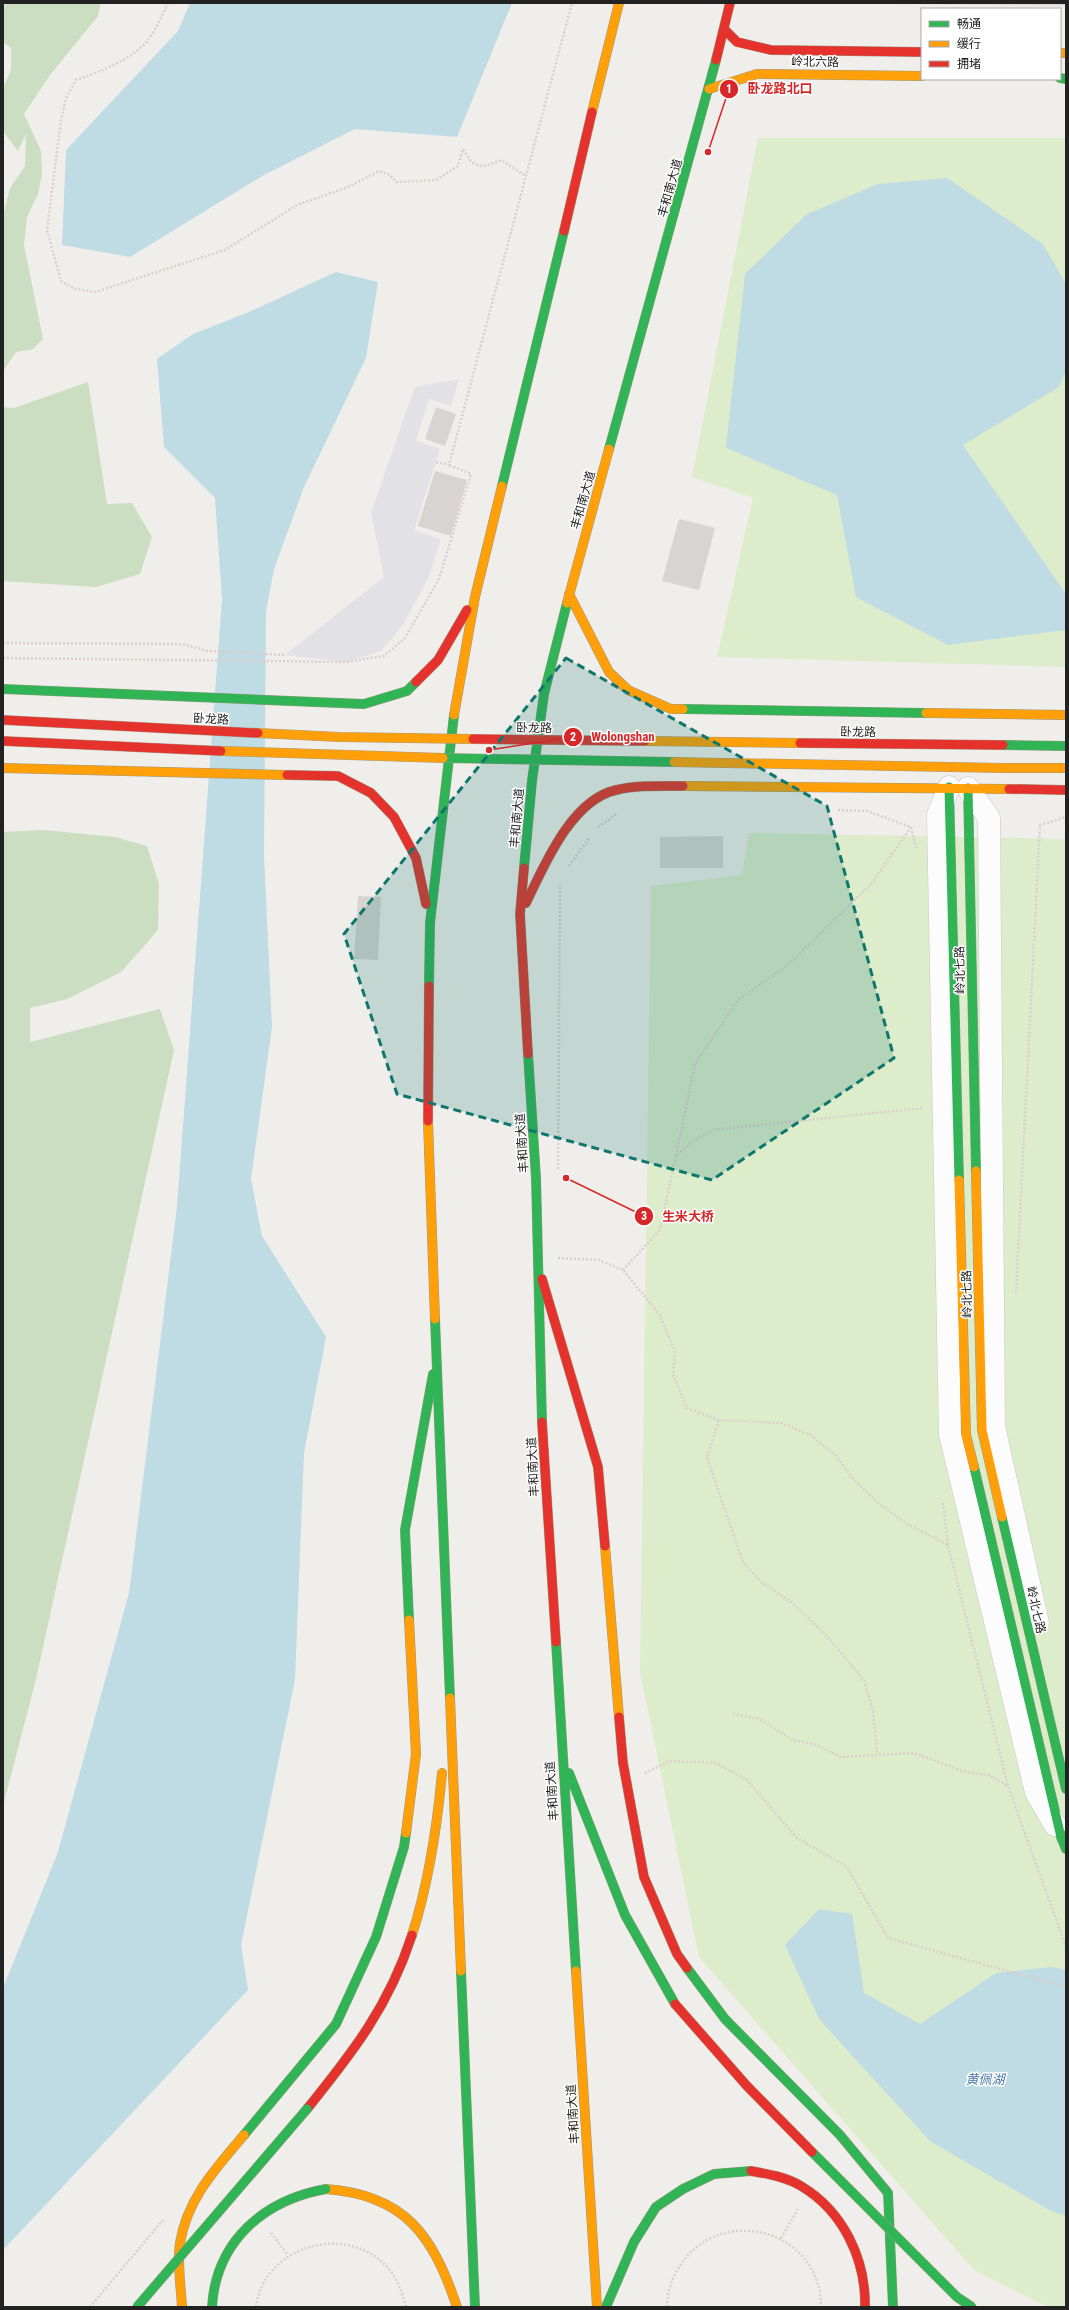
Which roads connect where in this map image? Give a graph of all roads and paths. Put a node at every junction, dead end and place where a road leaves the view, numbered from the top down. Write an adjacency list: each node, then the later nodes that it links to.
1 (168, 3): 9 (path)
2 (572, 3): 9 (path)
3 (619, 3): 13 (main road)
4 (730, 3): 5 (main road, 丰和南大道)
5 (724, 29): 6 (main road, 岭北六路); 8 (main road, 丰和南大道)
6 (921, 52)
7 (921, 76): 8 (main road, 岭北六路)
8 (710, 89): 12 (main road, 丰和南大道)
9 (526, 176): 11 (path)
10 (436, 462): 11 (path)
11 (449, 465): 16 (path)
12 (569, 594): 18 (main road, 卧龙路); 35 (main road, 丰和南大道)
13 (475, 597): 17 (main road, 卧龙路); 36 (main road)
14 (3, 643): 15 (path)
15 (285, 655)
16 (3, 658)
17 (3, 689)
18 (1066, 715)
19 (3, 720): 21 (main road, 卧龙路, bridge)
20 (3, 741): 23 (main road, bridge)
21 (1066, 746)
22 (3, 768): 36 (main road)
23 (1066, 768)
24 (959, 787): 25 (main road); 35 (main road); 52 (street); 57 (main road, 岭北七路); 58 (street)
25 (1066, 790)
26 (836, 810): 29 (path)
27 (620, 812): 30 (path)
28 (1066, 817): 45 (path)
29 (911, 827): 32 (path); 38 (path)
30 (596, 829)
31 (591, 835): 33 (path)
32 (917, 852)
33 (564, 873)
34 (560, 879): 39 (path)
35 (520, 914): 44 (main road, 丰和南大道)
36 (430, 923): 46 (main road)
37 (926, 1116): 38 (path)
38 (676, 1156): 43 (path)
39 (558, 1171)
40 (558, 1250): 41 (path)
41 (558, 1258): 42 (path); 43 (path)
42 (558, 1265)
43 (623, 1270): 47 (path)
44 (540, 1272): 54 (main road, 丰和南大道); 55 (main road)
45 (1015, 1301)
46 (437, 1350): 50 (main road); 64 (main road)
47 (719, 1420): 49 (path); 53 (path)
48 (943, 1500): 49 (path)
49 (948, 1545): 56 (path)
50 (450, 1668): 63 (main road, bridge); 69 (main road)
51 (733, 1714): 53 (path)
52 (1066, 1746)
53 (877, 1754): 56 (path)
54 (562, 1755): 70 (main road, 丰和南大道); 76 (main road, bridge)
55 (627, 1782): 60 (path); 75 (main road)
56 (1008, 1786): 59 (path)
57 (1066, 1789)
58 (1064, 1843)
59 (1066, 1947)
60 (1066, 1987)
61 (164, 2219): 62 (path)
62 (90, 2307)
63 (137, 2307)
64 (182, 2307)
65 (212, 2307): 68 (main road, bridge)
66 (256, 2307): 67 (path)
67 (406, 2307)
68 (457, 2307)
69 (475, 2307)
70 (597, 2307)
71 (606, 2307): 74 (main road, bridge)
72 (667, 2307): 73 (path)
73 (820, 2307)
74 (865, 2307)
75 (893, 2307)
76 (972, 2307)

